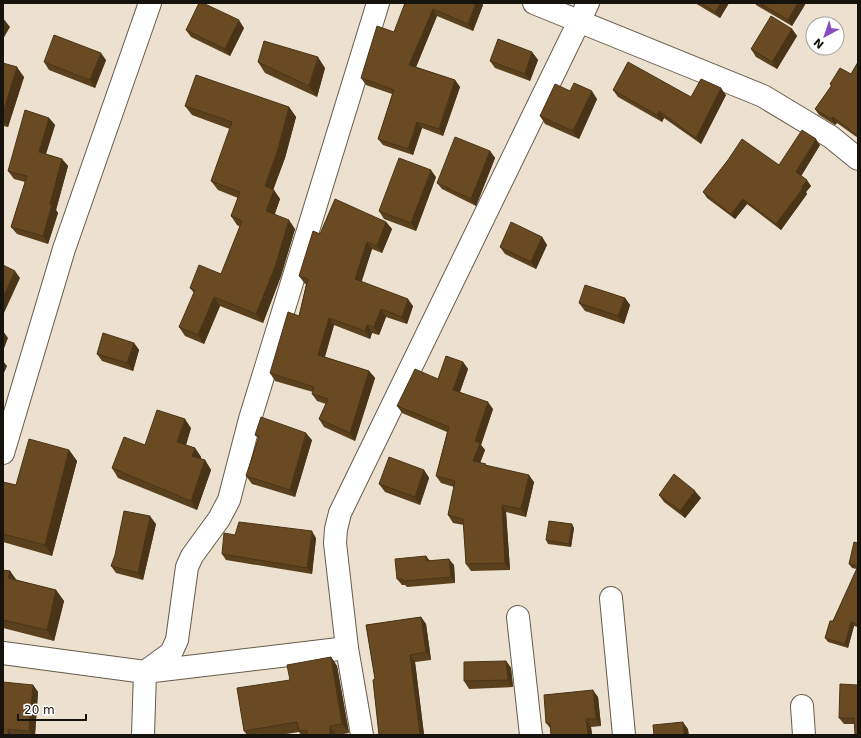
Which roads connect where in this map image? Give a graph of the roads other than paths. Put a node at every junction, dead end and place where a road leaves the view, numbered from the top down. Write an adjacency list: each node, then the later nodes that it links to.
1 (150, 3): 6 (street)
2 (378, 3): 11 (street)
3 (534, 3): 4 (street)
4 (583, 12): 5 (street); 9 (street)
5 (858, 159)
6 (3, 453)
7 (610, 598): 16 (street)
8 (518, 617): 15 (street)
9 (347, 648): 11 (street); 14 (street)
10 (3, 653): 11 (street)
11 (145, 672): 13 (street)
12 (802, 706): 17 (street)
13 (143, 735)
14 (362, 735)
15 (531, 735)
16 (624, 735)
17 (804, 735)

